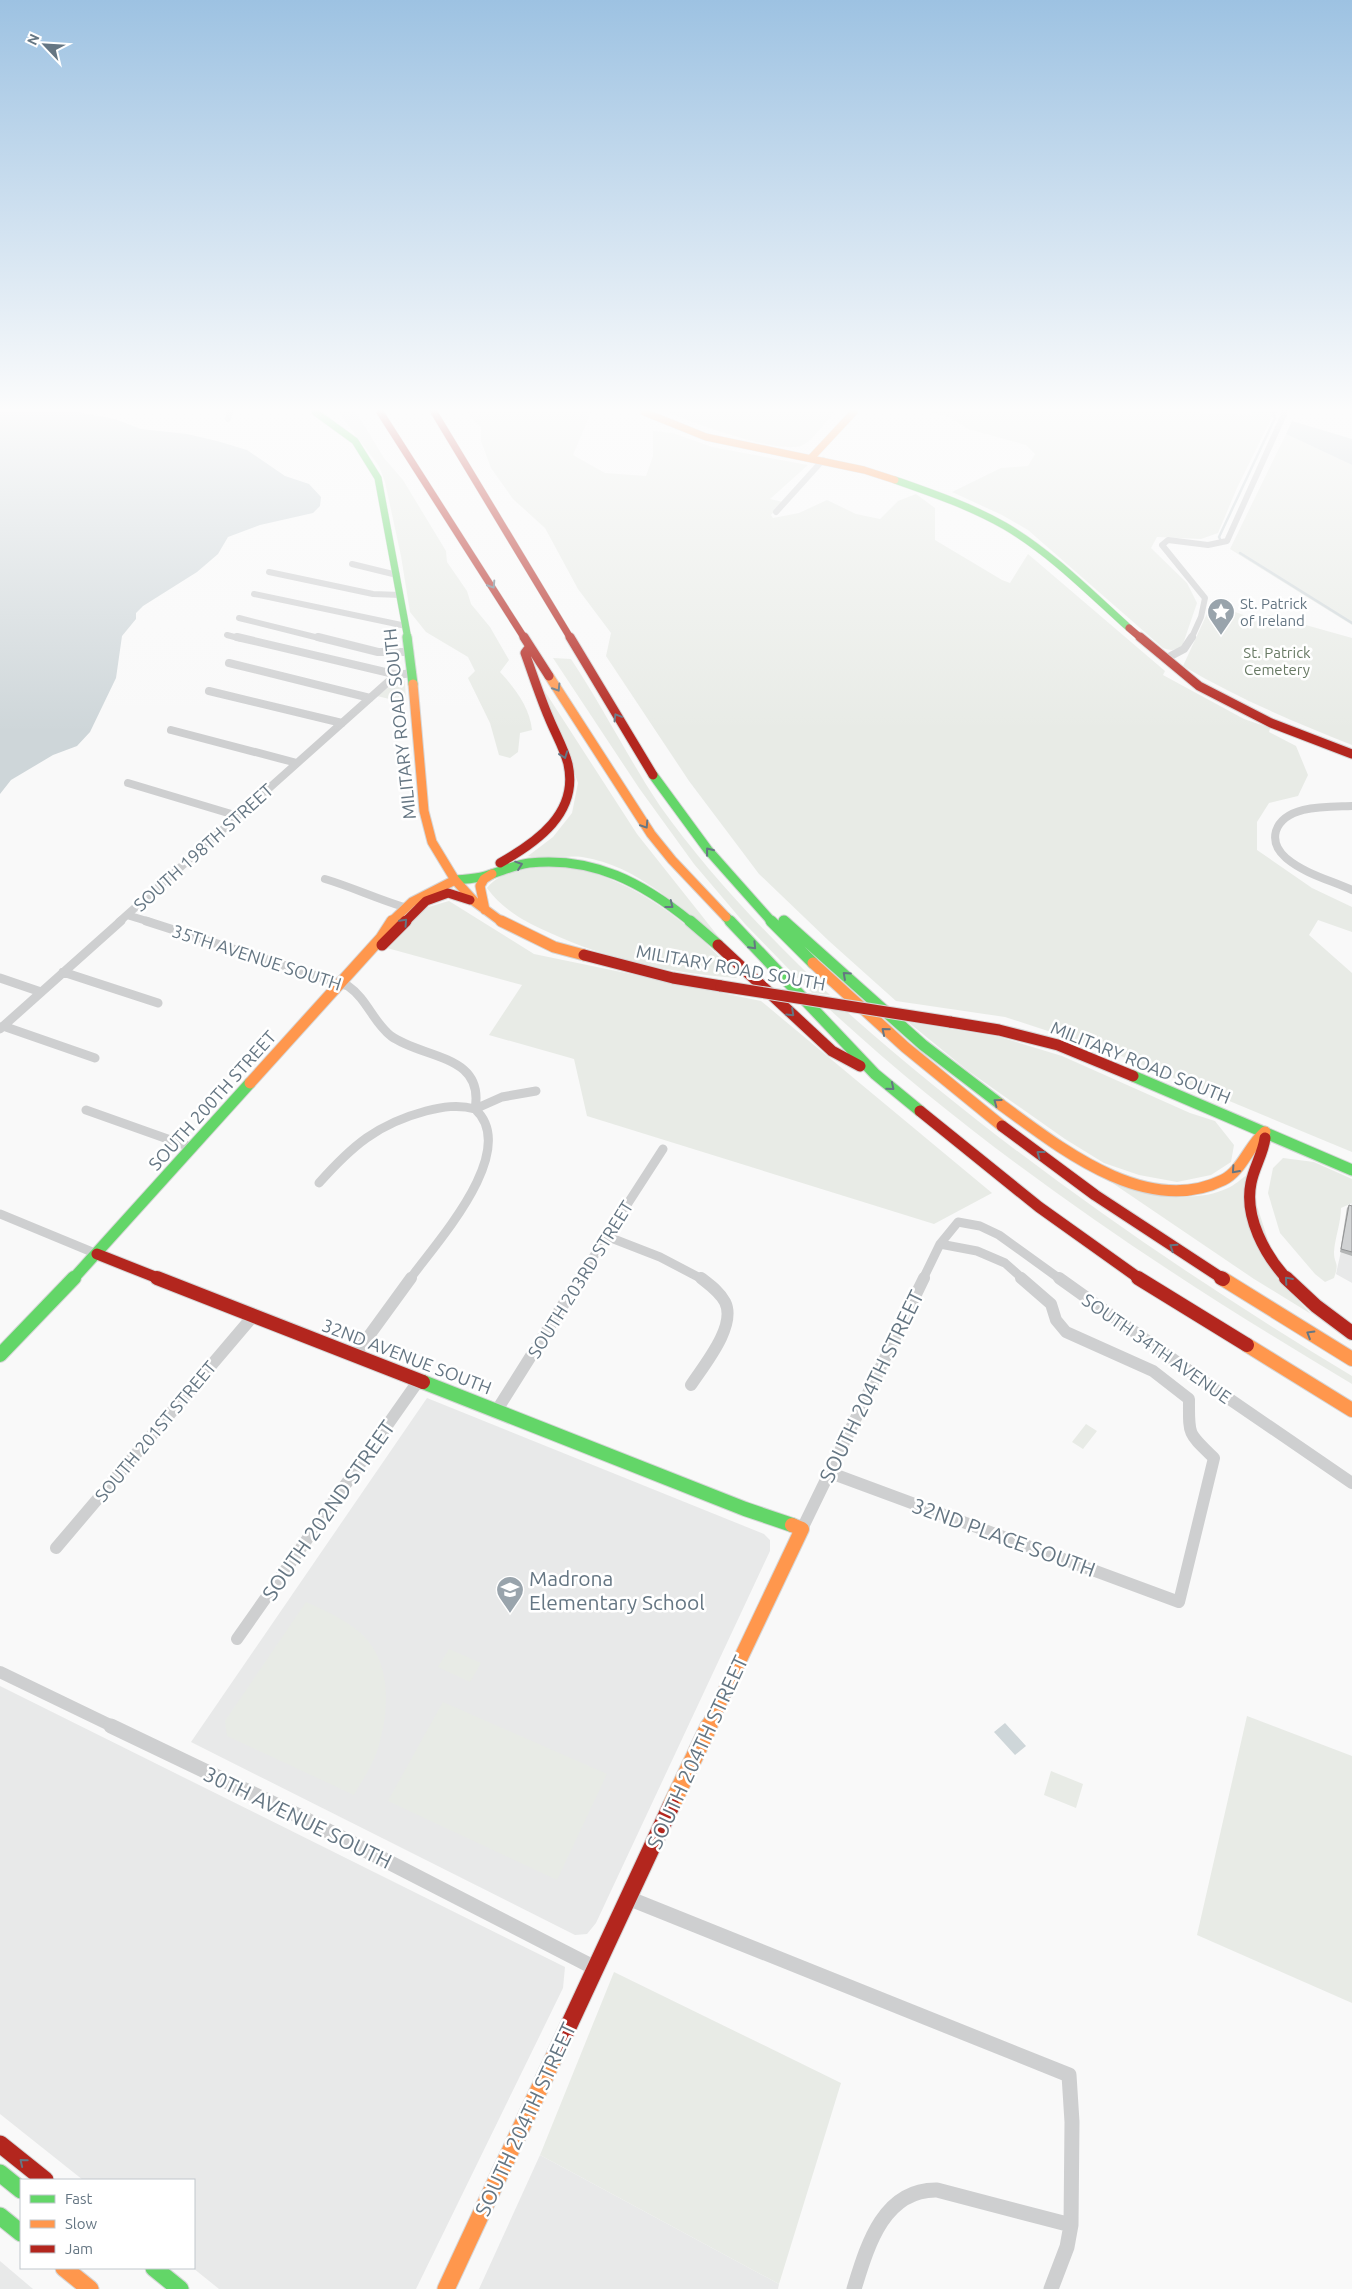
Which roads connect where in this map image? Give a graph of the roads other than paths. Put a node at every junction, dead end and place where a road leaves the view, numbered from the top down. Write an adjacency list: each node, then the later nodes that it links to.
1 (386, 519): 8 (main road, MILITARY ROAD SOUTH)
2 (449, 519): 14 (main road, one-way to 14)
3 (498, 519): 32 (main road, one-way to 3)
4 (992, 519): 16 (main road)
5 (1238, 519): 16 (street)
6 (352, 564): 8 (street)
7 (270, 572): 10 (street)
8 (397, 575): 10 (main road, MILITARY ROAD SOUTH)
9 (254, 594): 12 (street)
10 (400, 595): 12 (main road, MILITARY ROAD SOUTH)
11 (239, 618): 15 (street)
12 (406, 626): 15 (main road, MILITARY ROAD SOUTH)
13 (227, 636): 19 (street)
14 (532, 647): 31 (main road, one-way to 31); 46 (main road, one-way to 46)
15 (410, 652): 18 (main road, MILITARY ROAD SOUTH)
16 (1165, 659): 24 (main road)
17 (229, 663): 21 (street)
18 (411, 673): 19 (street); 31 (main road, MILITARY ROAD SOUTH)
19 (398, 675): 21 (street, SOUTH 198TH STREET)
20 (209, 691): 22 (street)
21 (370, 698): 22 (street, SOUTH 198TH STREET)
22 (342, 723): 25 (street, SOUTH 198TH STREET)
23 (171, 730): 25 (street)
24 (1352, 754)
25 (297, 763): 28 (street, SOUTH 198TH STREET)
26 (128, 783): 28 (street)
27 (1352, 806): 33 (street)
28 (238, 816): 37 (street, SOUTH 198TH STREET)
29 (492, 874): 31 (main road); 36 (main road); 46 (main road, one-way to 46)
30 (325, 879): 35 (street)
31 (455, 880): 34 (main road, MILITARY ROAD SOUTH); 35 (main road, SOUTH 200TH STREET)
32 (741, 888): 50 (main road, one-way to 32); 64 (main road, one-way to 32)
33 (1352, 890)
34 (475, 902): 36 (main road, MILITARY ROAD SOUTH); 38 (main road, one-way to 34)
35 (404, 907): 38 (main road, SOUTH 200TH STREET)
36 (485, 910): 50 (main road, MILITARY ROAD SOUTH, bridge)
37 (127, 915): 39 (street, SOUTH 198TH STREET); 41 (street, 35TH AVENUE SOUTH)
38 (368, 953): 41 (main road, SOUTH 200TH STREET)
39 (63, 972): 42 (street, SOUTH 198TH STREET); 43 (street)
40 (0, 978): 42 (street)
41 (341, 983): 48 (street, 35TH AVENUE SOUTH); 51 (main road, SOUTH 200TH STREET)
42 (41, 992): 44 (street, SOUTH 198TH STREET)
43 (158, 1003)
44 (2, 1027): 45 (street)
45 (95, 1058)
46 (875, 1074): 68 (main road, one-way to 68)
47 (536, 1091): 48 (street)
48 (475, 1109): 54 (street); 63 (street)
49 (86, 1110): 51 (street)
50 (1264, 1132): 53 (main road, MILITARY ROAD SOUTH); 61 (main road, one-way to 50)
51 (193, 1148): 59 (main road, SOUTH 200TH STREET)
52 (663, 1149): 57 (street, SOUTH 203RD STREET)
53 (1352, 1170)
54 (319, 1183)
55 (0, 1214): 59 (street, 32ND AVENUE SOUTH)
56 (958, 1222): 58 (street, SOUTH 204TH STREET); 70 (street, SOUTH 34TH AVENUE)
57 (606, 1236): 66 (street); 67 (street, SOUTH 203RD STREET)
58 (940, 1244): 69 (street, SOUTH 204TH STREET); 69 (street, 32ND PLACE SOUTH)
59 (97, 1254): 60 (main road, 32ND AVENUE SOUTH); 62 (main road, SOUTH 200TH STREET)
60 (254, 1315): 63 (main road, 32ND AVENUE SOUTH); 72 (street, SOUTH 201ST STREET)
61 (1352, 1333)
62 (0, 1354)
63 (355, 1355): 65 (main road, 32ND AVENUE SOUTH)
64 (1352, 1359)
65 (419, 1380): 67 (main road, 32ND AVENUE SOUTH); 73 (street, SOUTH 202ND STREET)
66 (691, 1385)
67 (497, 1410): 71 (main road, 32ND AVENUE SOUTH)
68 (1352, 1410)
69 (828, 1472): 71 (street, SOUTH 204TH STREET)
70 (1352, 1483)
71 (802, 1529): 75 (main road, SOUTH 204TH STREET)
72 (56, 1548)
73 (237, 1639)
74 (0, 1672): 76 (street, 30TH AVENUE SOUTH)
75 (628, 1898): 76 (main road, SOUTH 204TH STREET); 82 (street)
76 (594, 1968): 88 (main road, SOUTH 204TH STREET)
77 (0, 2144): 79 (main road, one-way to 77)
78 (0, 2173): 80 (main road)
79 (44, 2179)
80 (20, 2189)
81 (0, 2216): 83 (main road)
82 (1071, 2225): 89 (street); 90 (street)
83 (20, 2232)
84 (65, 2269): 86 (main road)
85 (155, 2269): 87 (main road)
86 (90, 2289)
87 (180, 2289)
88 (446, 2289)
89 (854, 2289)
90 (1051, 2289)

